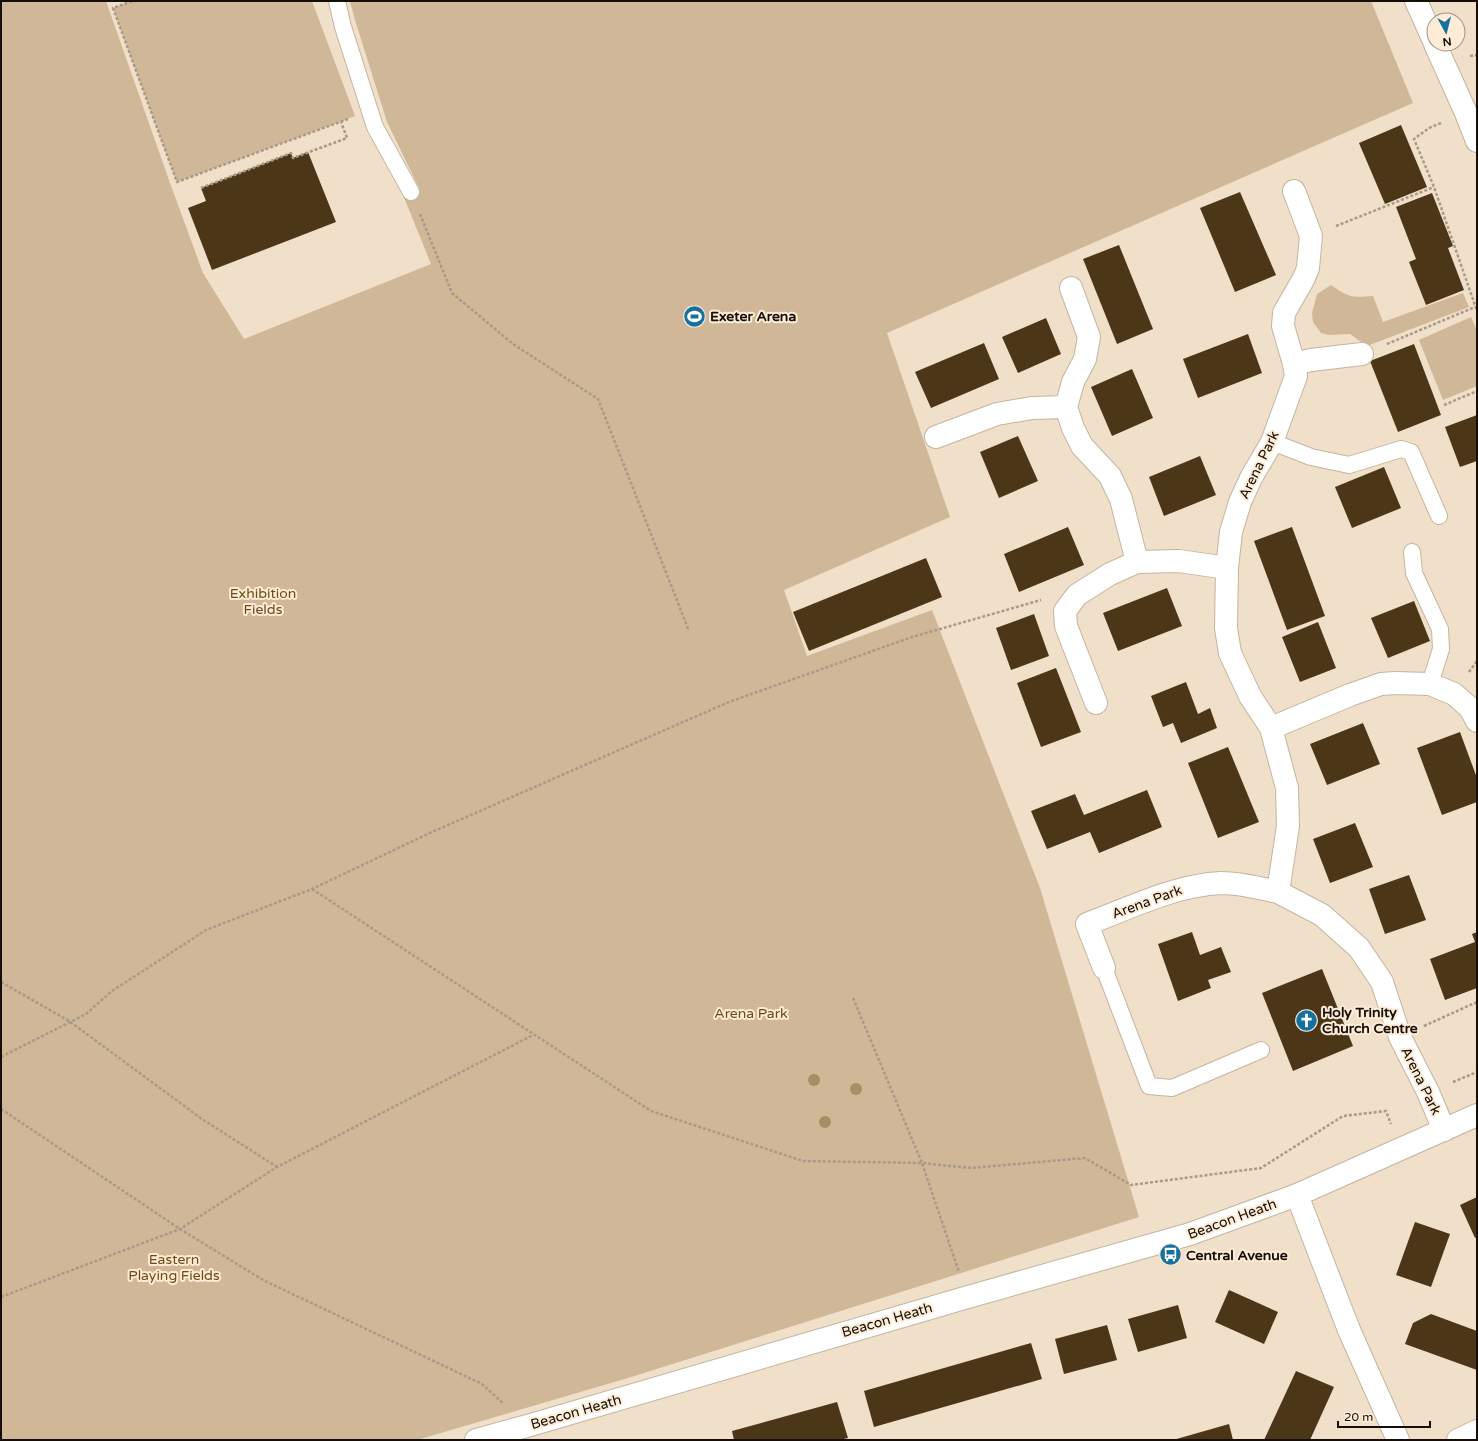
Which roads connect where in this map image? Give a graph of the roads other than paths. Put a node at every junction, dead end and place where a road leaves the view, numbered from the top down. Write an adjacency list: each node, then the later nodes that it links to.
1 (337, 1): 7 (lane)
2 (1416, 1): 3 (street)
3 (1426, 23)
4 (1439, 52): 5 (street)
5 (1477, 141)
6 (1294, 191): 10 (street, Arena Park)
7 (411, 192)
8 (1071, 288): 11 (street)
9 (1362, 354): 10 (street)
10 (1294, 364): 13 (street, Arena Park)
11 (1066, 407): 12 (street); 16 (street)
12 (936, 437)
13 (1272, 442): 14 (lane); 17 (street, Arena Park)
14 (1439, 516)
15 (1412, 552): 18 (lane)
16 (1138, 562): 17 (street); 19 (street)
17 (1227, 568): 21 (street, Arena Park)
18 (1430, 684): 20 (street); 21 (street)
19 (1096, 703)
20 (1477, 721)
21 (1271, 728): 22 (street, Arena Park)
22 (1278, 892): 23 (street, Arena Park); 26 (street, Arena Park)
23 (1104, 968): 24 (lane)
24 (1261, 1050)
25 (1477, 1115): 26 (street, Beacon Heath)
26 (1444, 1130): 27 (street, Beacon Heath)
27 (1297, 1195): 29 (street, Beacon Heath); 30 (street)
28 (1477, 1431): 31 (street)
29 (477, 1440)
30 (1398, 1440)
31 (1458, 1440)

